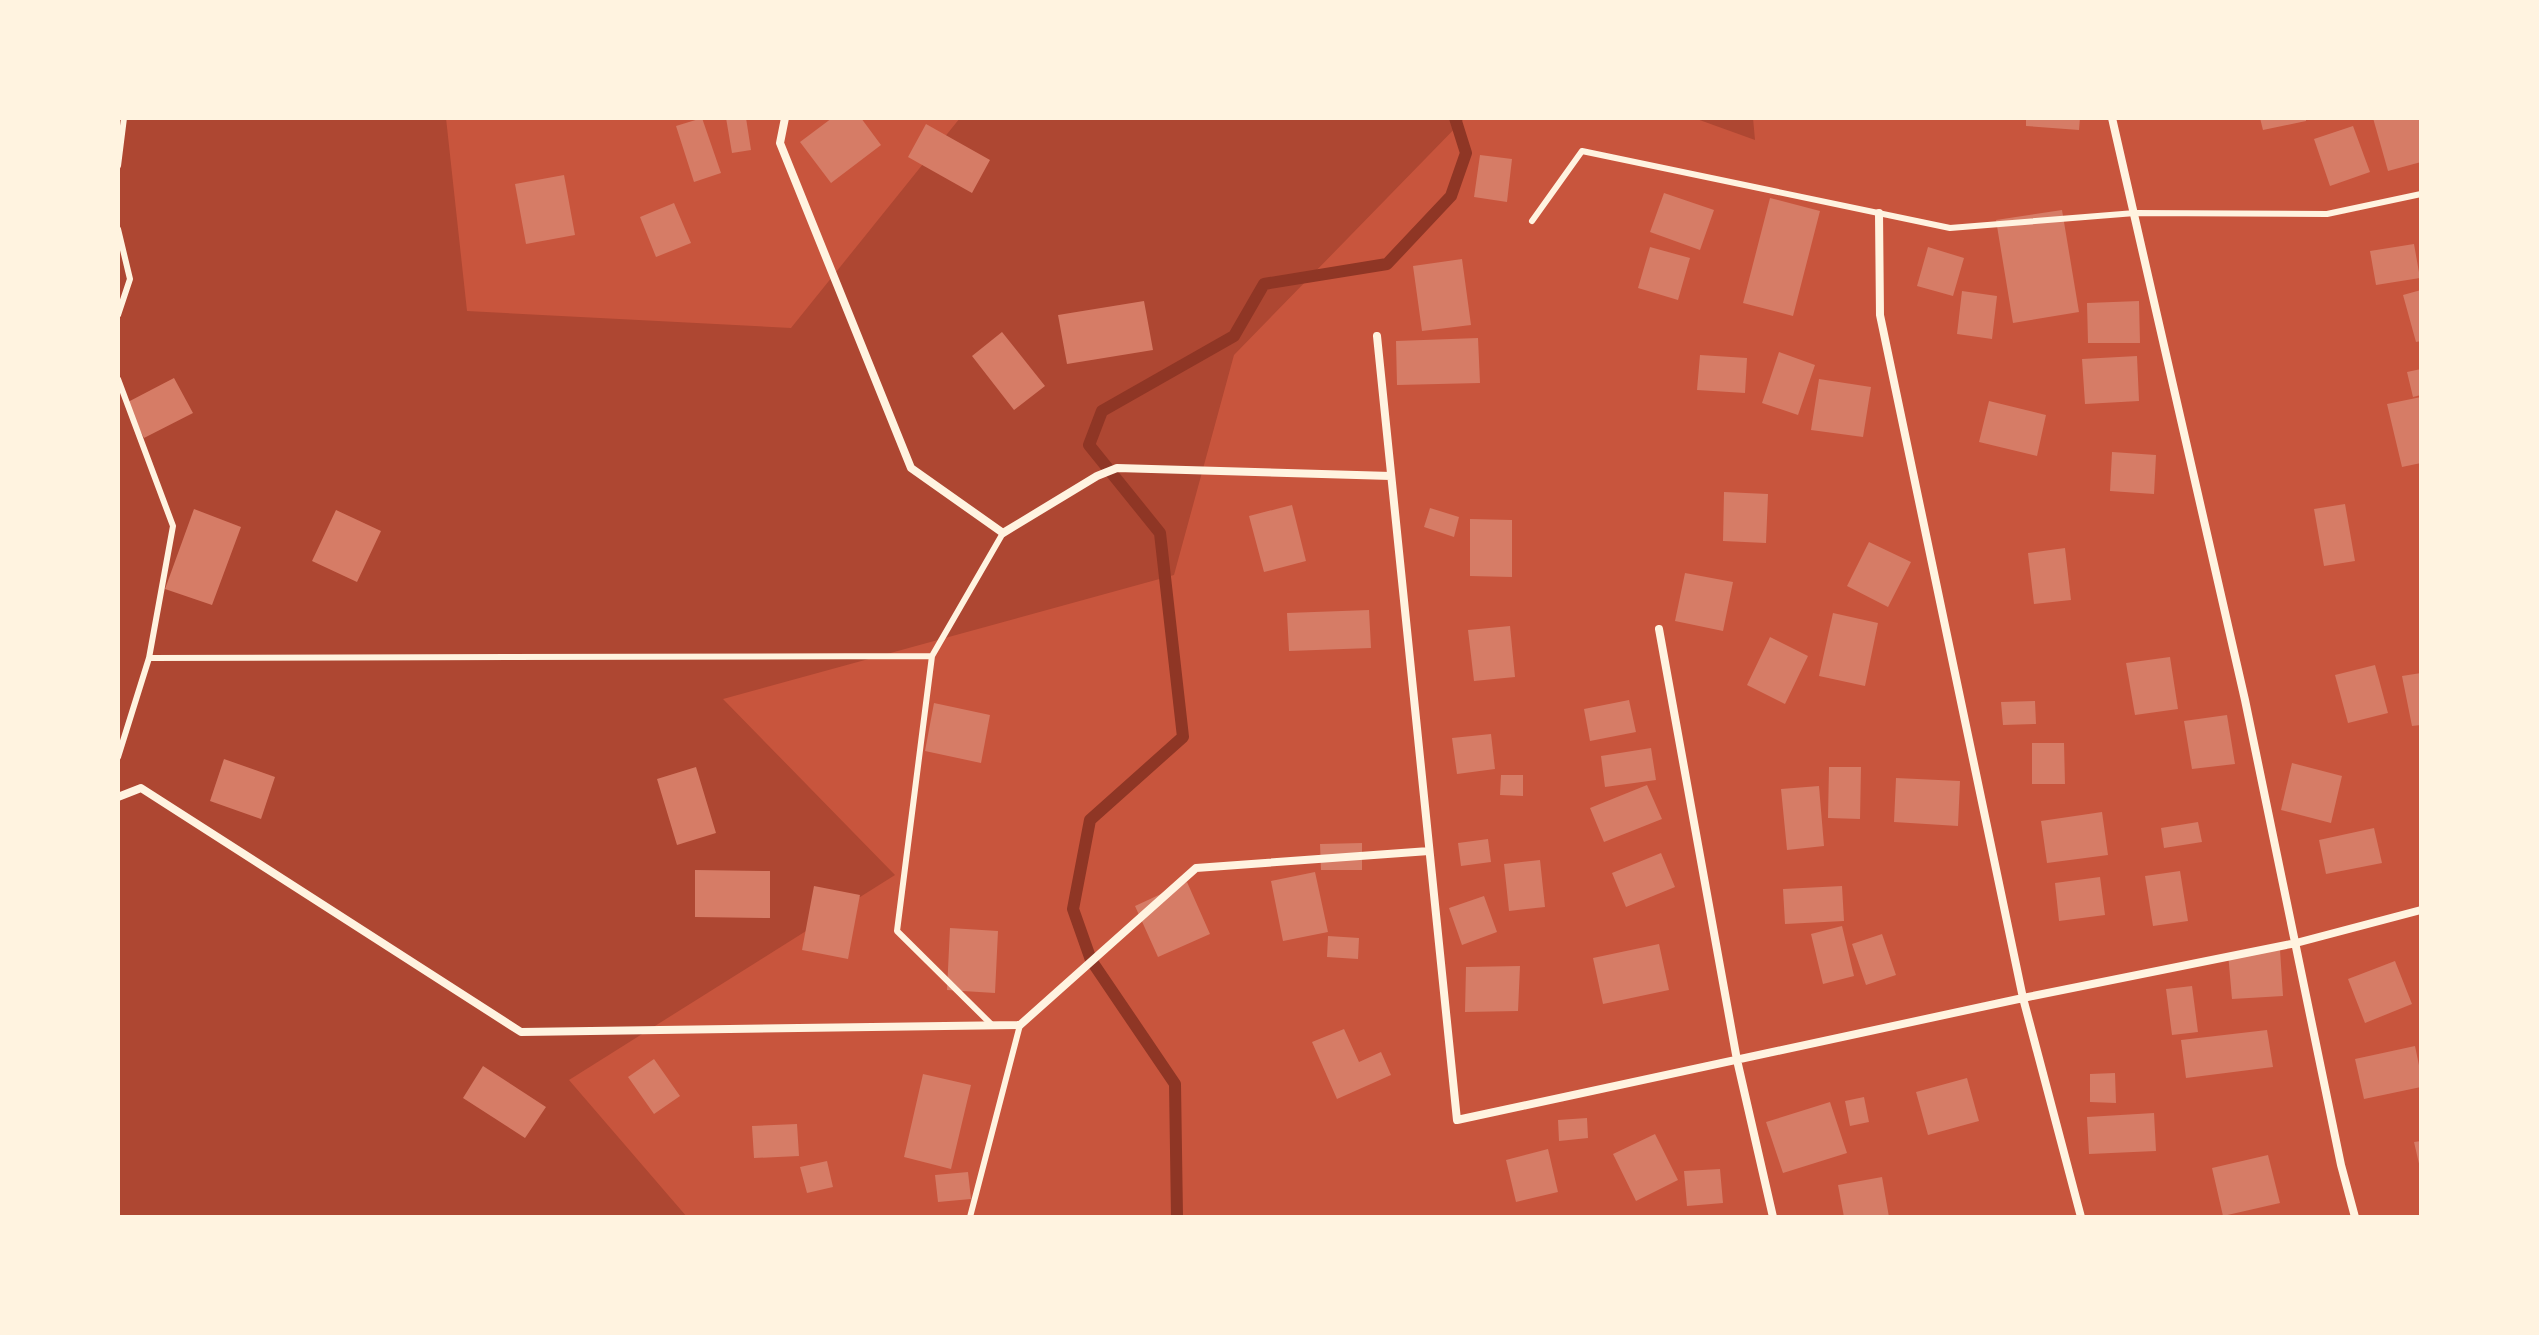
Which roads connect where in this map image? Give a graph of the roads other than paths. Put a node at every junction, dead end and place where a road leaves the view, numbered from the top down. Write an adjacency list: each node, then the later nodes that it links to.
1 (124, 118): 4 (lane)
2 (785, 118): 14 (street)
3 (2112, 118): 7 (street)
4 (118, 166)
5 (2421, 194): 7 (lane)
6 (1879, 213): 7 (lane); 8 (lane); 23 (street)
7 (2135, 213): 22 (street)
8 (1532, 221)
9 (118, 229): 10 (lane)
10 (118, 315)
11 (1377, 336): 13 (street)
12 (118, 379): 17 (lane)
13 (1391, 476): 14 (street); 20 (street)
14 (1003, 533): 16 (lane)
15 (1659, 629): 26 (street)
16 (932, 656): 17 (lane); 24 (lane)
17 (149, 658): 18 (lane)
18 (118, 757)
19 (118, 797): 24 (street)
20 (1429, 851): 25 (street); 26 (street)
21 (2421, 910): 22 (street)
22 (2296, 943): 23 (street); 30 (street)
23 (2023, 998): 26 (street); 29 (street)
24 (992, 1025): 25 (street)
25 (1020, 1025): 27 (lane)
26 (1737, 1060): 28 (street)
27 (970, 1217)
28 (1773, 1217)
29 (2081, 1217)
30 (2355, 1217)

